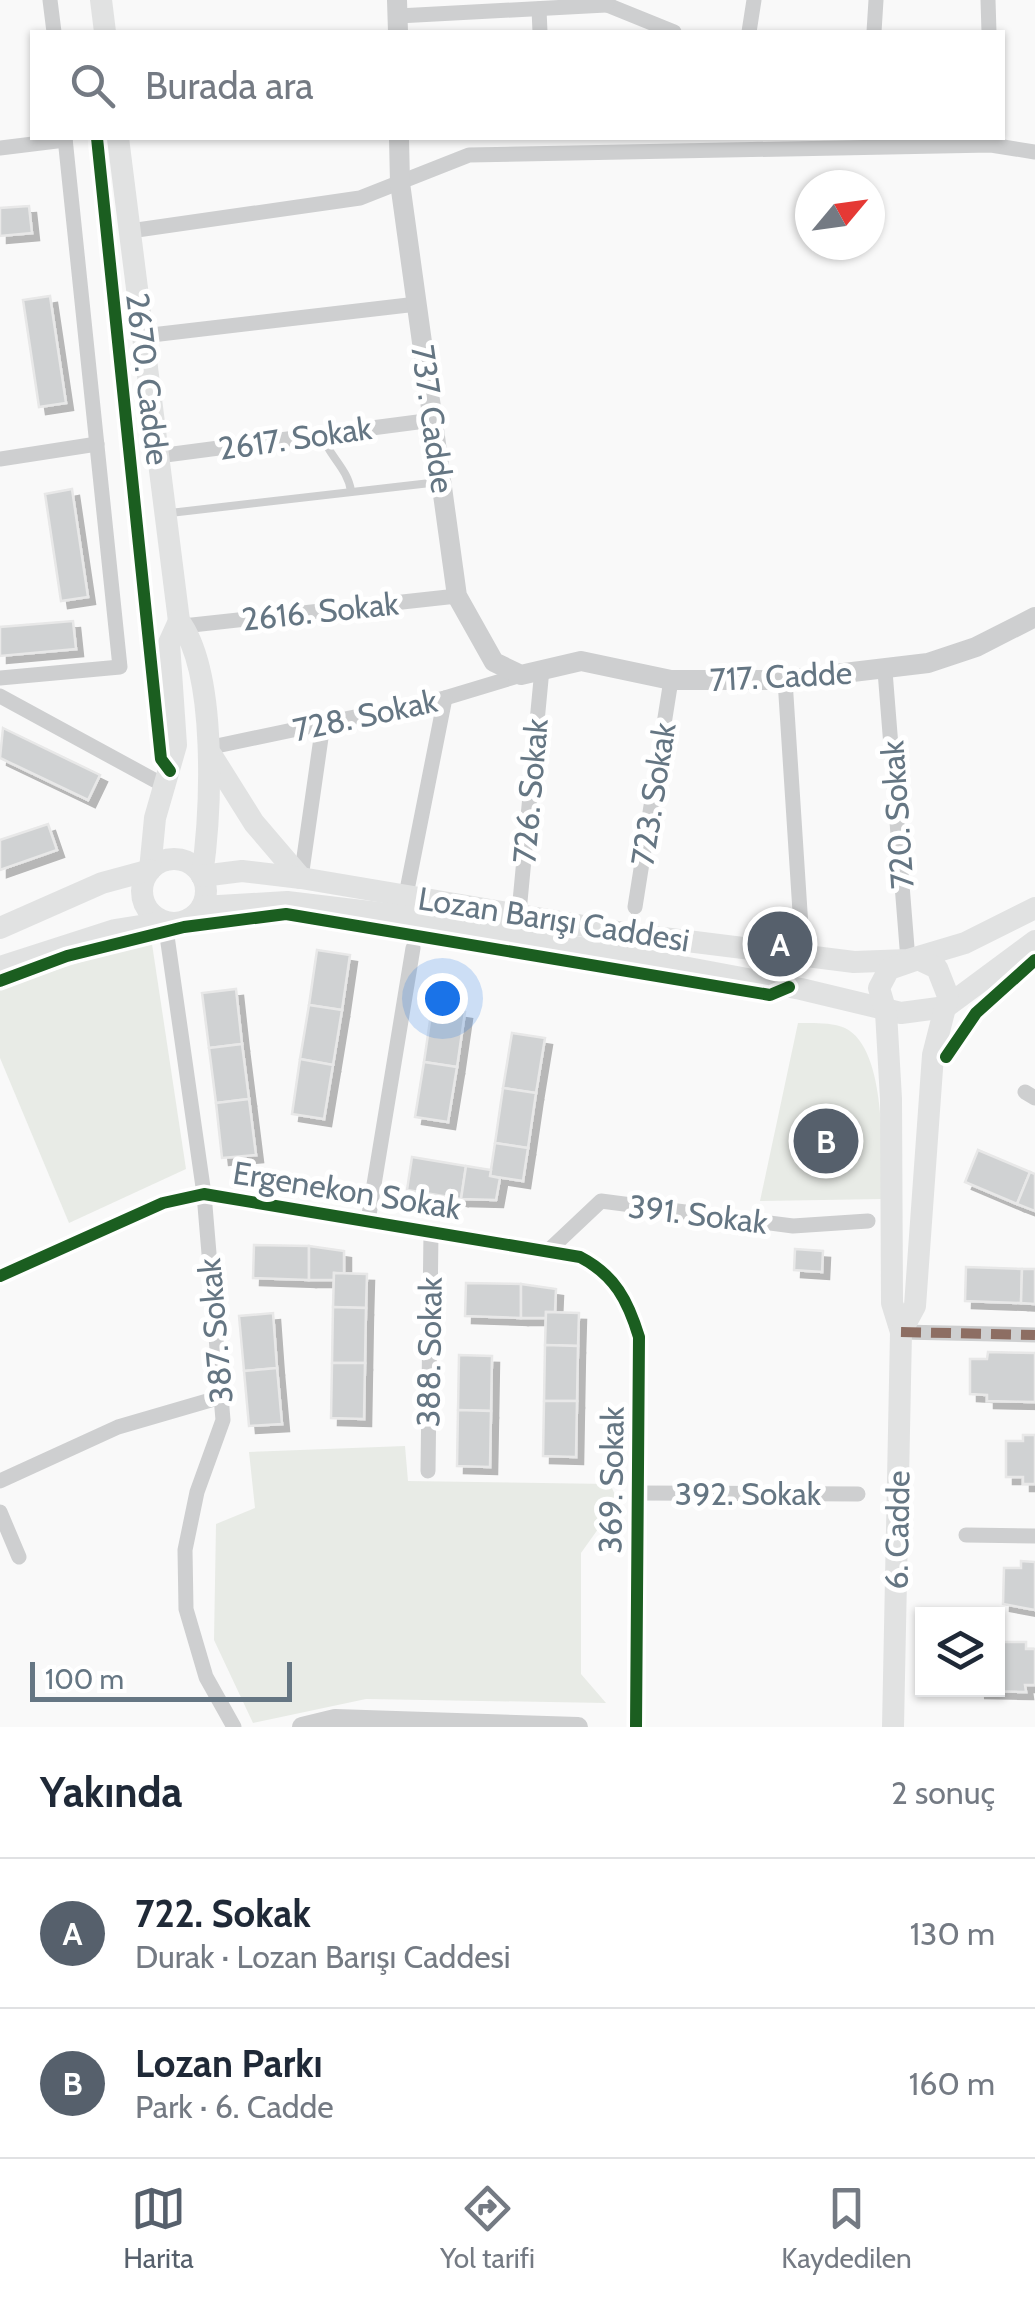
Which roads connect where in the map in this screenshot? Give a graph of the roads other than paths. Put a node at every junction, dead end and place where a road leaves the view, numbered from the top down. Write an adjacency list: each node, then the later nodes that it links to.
1 (50, 0): 10 (street)
2 (100, 0): 11 (main road)
3 (754, 0): 13 (street)
4 (876, 0): 14 (street)
5 (988, 0): 15 (street)
6 (604, 2): 7 (street); 9 (street)
7 (539, 9): 8 (street); 12 (street)
8 (398, 16)
9 (657, 29)
10 (54, 30)
11 (105, 30)
12 (540, 30)
13 (749, 30)
14 (874, 30)
15 (989, 30)
16 (58, 140): 25 (street)
17 (65, 140): 33 (street)
18 (118, 140): 28 (main road, 2670. Cadde)
19 (399, 140): 27 (street, 737. Cadde)
20 (991, 141): 21 (street); 26 (street)
21 (867, 142): 22 (street)
22 (758, 143): 23 (street)
23 (656, 144): 24 (street)
24 (544, 145): 27 (street)
25 (0, 148)
26 (1035, 152)
27 (400, 182): 28 (street); 29 (street, 737. Cadde)
28 (130, 231): 30 (main road, 2670. Cadde)
29 (417, 304): 30 (street); 31 (street, 737. Cadde)
30 (143, 336): 34 (main road, 2670. Cadde)
31 (433, 420): 32 (street, 2617. Sokak); 36 (street, 737. Cadde)
32 (321, 434): 34 (street, 2617. Sokak); 37 (lane)
33 (97, 444): 35 (street); 45 (street)
34 (158, 456): 38 (main road, 2670. Cadde)
35 (0, 459)
36 (442, 482): 37 (lane); 39 (street, 737. Cadde)
37 (351, 491): 38 (lane)
38 (165, 514): 41 (main road, 2670. Cadde)
39 (457, 596): 41 (street, 2616. Sokak); 44 (street, 737. Cadde)
40 (1035, 617): 43 (street, 717. Cadde)
41 (181, 624): 51 (main road, 2670. Cadde); 52 (main road, 2670. Cadde)
42 (542, 670): 44 (street, 717. Cadde); 46 (street, 717. Cadde); 60 (street, 726. Sokak)
43 (886, 670): 47 (street, 717. Cadde); 66 (street, 720. Sokak)
44 (520, 675): 49 (street, 728. Sokak)
45 (0, 678)
46 (671, 680): 47 (street, 717. Cadde); 58 (street, 723. Sokak)
47 (786, 680): 65 (street)
48 (0, 696): 52 (street)
49 (445, 698): 50 (street, 728. Sokak); 56 (street)
50 (323, 724): 51 (street, 728. Sokak); 55 (street)
51 (207, 748): 54 (main road, 2670. Cadde); 55 (main road)
52 (167, 787): 53 (main road, 2670. Cadde)
53 (150, 870): 54 (main road); 61 (main road); 62 (main road)
54 (202, 876): 55 (main road, Lozan Barışı Caddesi); 57 (main road)
55 (301, 878): 56 (main road, Lozan Barışı Caddesi)
56 (406, 895): 60 (main road, Lozan Barışı Caddesi)
57 (202, 907): 61 (main road); 69 (main road, Lozan Barışı Caddesi)
58 (635, 907)
59 (1035, 908): 66 (main road, Lozan Barışı Caddesi)
60 (519, 912): 65 (main road, Lozan Barışı Caddesi)
61 (165, 922): 67 (main road); 70 (street, 387. Sokak)
62 (0, 928)
63 (1035, 941): 68 (main road)
64 (413, 948): 71 (street)
65 (803, 958): 66 (main road, Lozan Barışı Caddesi)
66 (908, 960): 68 (main road); 69 (main road)
67 (0, 967)
68 (946, 1007): 69 (main road, Lozan Barışı Caddesi); 77 (main road, 6. Cadde)
69 (886, 1012): 77 (main road, 6. Cadde)
70 (204, 1194): 71 (street, Ergenekon Sokak); 76 (street, Ergenekon Sokak); 79 (street, 387. Sokak)
71 (368, 1221): 73 (street, Ergenekon Sokak)
72 (868, 1221): 74 (street, 391. Sokak)
73 (431, 1232): 74 (street, Ergenekon Sokak); 80 (street, 388. Sokak)
74 (548, 1251): 75 (street, Ergenekon Sokak)
75 (580, 1256): 82 (street, 369. Sokak)
76 (0, 1276)
77 (901, 1332): 78 (street); 93 (main road, 6. Cadde)
78 (1035, 1335)
79 (221, 1397): 81 (street); 89 (street, 387. Sokak)
80 (428, 1472)
81 (0, 1481)
82 (638, 1493): 83 (street, 392. Sokak); 92 (street, 369. Sokak)
83 (858, 1494)
84 (0, 1512): 87 (street)
85 (966, 1535): 86 (street)
86 (1035, 1536)
87 (20, 1557)
88 (386, 1724): 90 (street); 91 (street)
89 (234, 1727)
90 (302, 1727)
91 (578, 1727)
92 (636, 1727)
93 (893, 1727)

